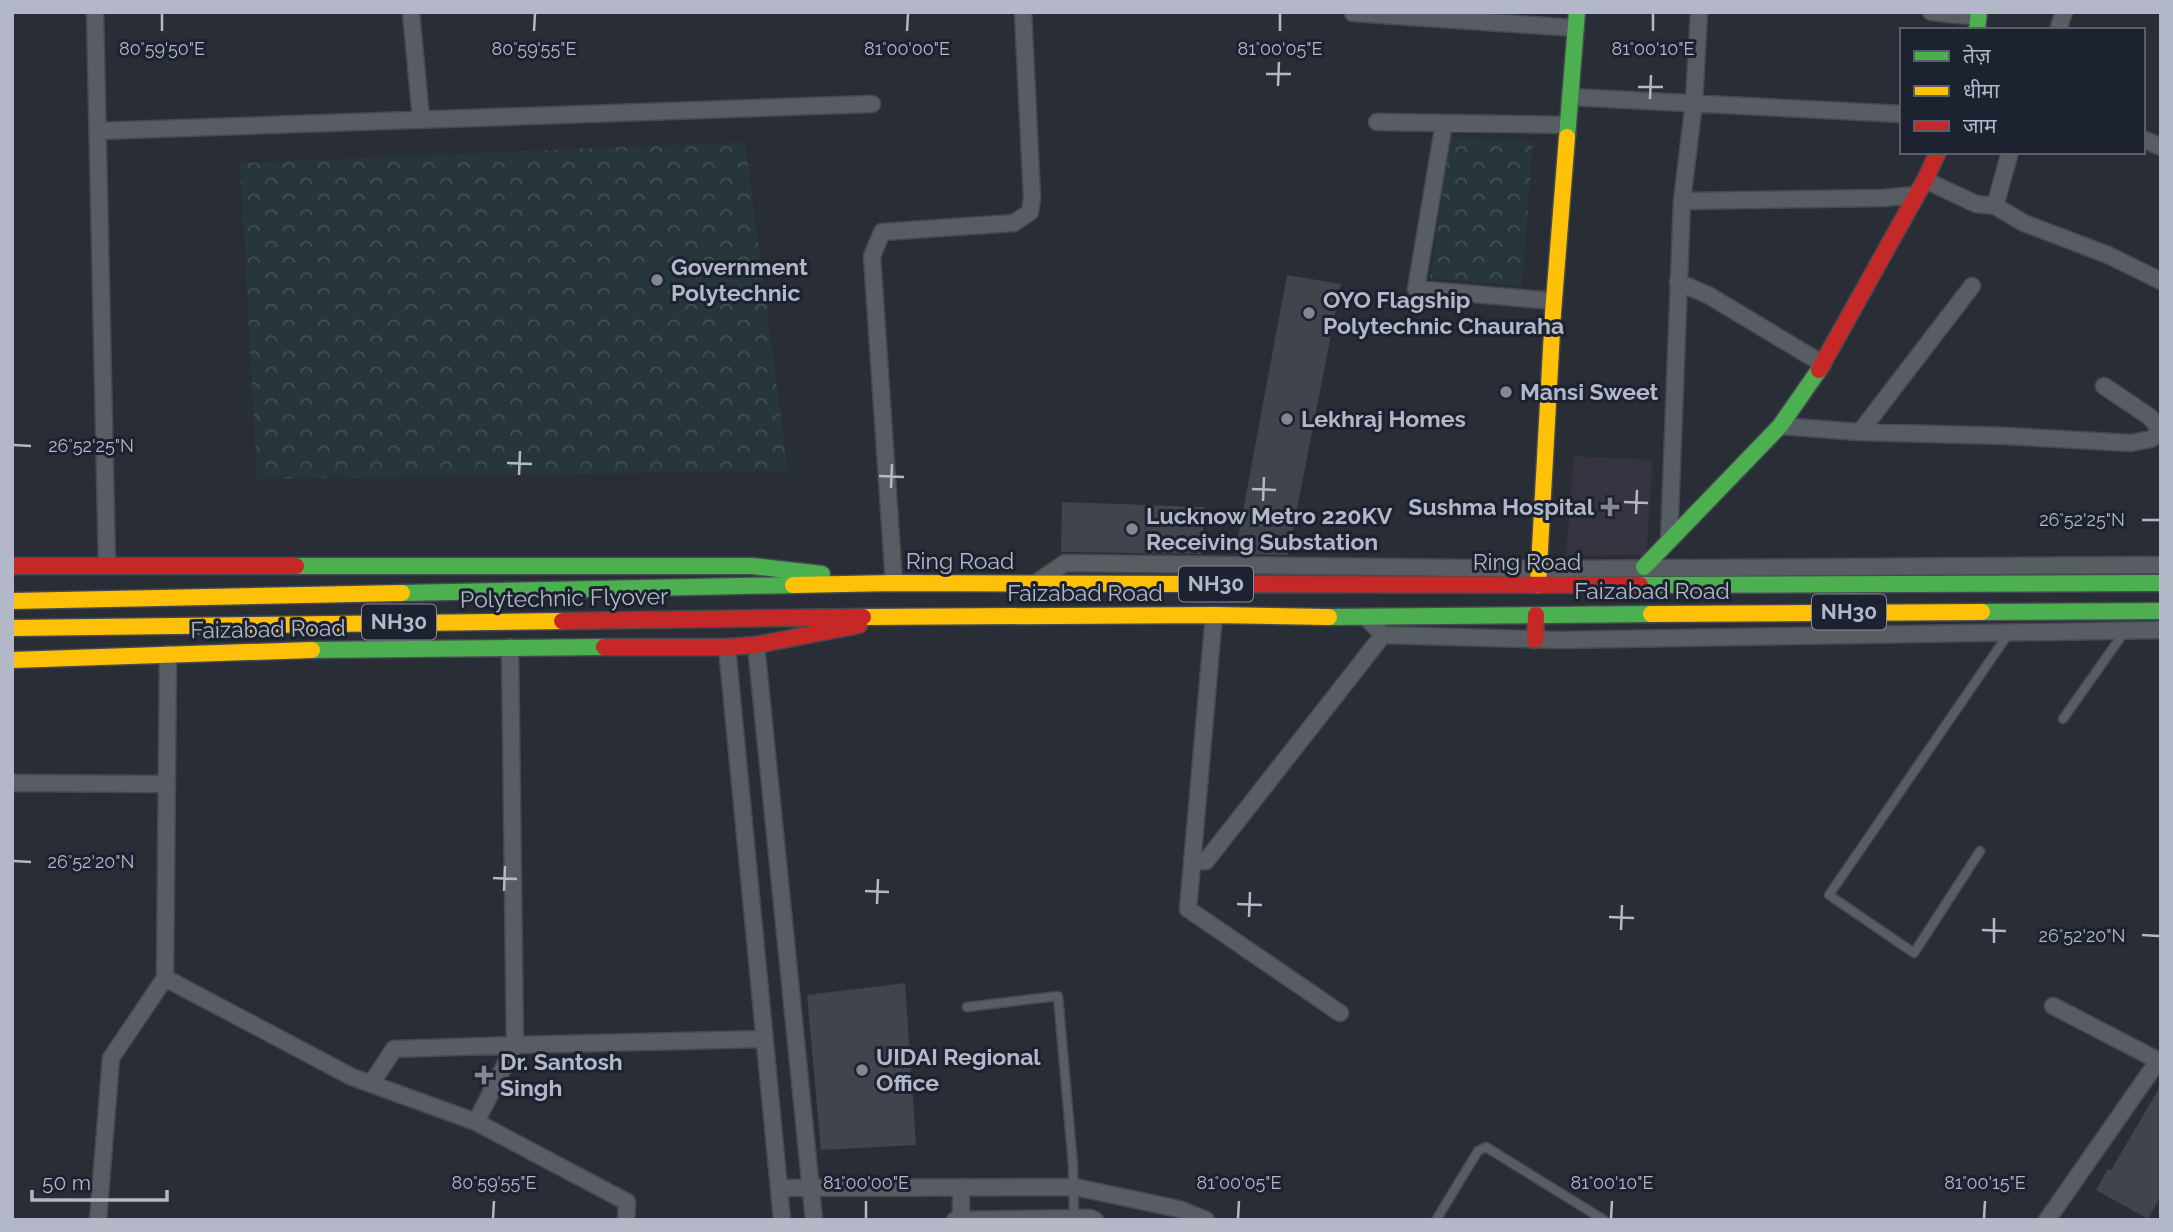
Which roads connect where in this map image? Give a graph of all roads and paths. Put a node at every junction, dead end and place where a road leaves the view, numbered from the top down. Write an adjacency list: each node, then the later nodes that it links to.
1 (95, 12): 17 (street)
2 (411, 12): 13 (street)
3 (1023, 12): 41 (street)
4 (1699, 12): 10 (street)
5 (1931, 12): 8 (street)
6 (1353, 13): 7 (street)
7 (1577, 20): 9 (main road)
8 (1978, 20)
9 (1570, 97): 10 (street); 16 (main road)
10 (1694, 102): 12 (street); 24 (street)
11 (872, 104): 13 (street)
12 (1900, 114)
13 (421, 120): 17 (street)
14 (1377, 122): 15 (street)
15 (1444, 123): 16 (street); 29 (street)
16 (1568, 125): 29 (main road)
17 (98, 131): 36 (street)
18 (2145, 140): 19 (street)
19 (2161, 147)
20 (1937, 154): 22 (main road)
21 (2009, 154): 25 (street)
22 (1925, 180): 23 (main road); 25 (street)
23 (1916, 195): 24 (street); 30 (main road)
24 (1682, 201): 26 (street)
25 (1995, 206): 27 (street)
26 (1678, 282): 30 (street); 35 (street)
27 (2161, 282)
28 (1972, 286): 34 (street)
29 (1554, 301): 40 (main road)
30 (1823, 365): 32 (main road)
31 (2104, 386): 33 (street)
32 (1780, 426): 34 (street); 35 (main road)
33 (2161, 431): 34 (street)
34 (1860, 432)
35 (1669, 541): 39 (main road)
36 (107, 565): 38 (main road); 41 (main road)
37 (2161, 565): 39 (street)
38 (12, 566)
39 (1644, 567): 40 (street)
40 (1538, 577): 41 (main road, Ring Road / NH30); 42 (main road, Ring Road / NH30)
41 (894, 583): 43 (main road, Polytechnic Flyover / NH30)
42 (2161, 583)
43 (12, 601)
44 (2161, 611): 45 (main road, Faizabad Road / NH30)
45 (1536, 614): 48 (main road, Faizabad Road / NH30); 54 (main road)
46 (1214, 615): 47 (main road, Faizabad Road / NH30); 48 (main road, Faizabad Road / NH30); 66 (street)
47 (906, 617): 49 (main road, Polytechnic Flyover / NH30); 55 (main road, Faizabad Road)
48 (1367, 618): 53 (street)
49 (12, 628)
50 (2161, 630): 51 (street)
51 (2124, 631): 52 (street); 60 (lane)
52 (2009, 633): 54 (street); 65 (lane)
53 (1383, 635): 54 (street); 66 (street)
54 (1535, 640)
55 (756, 645): 57 (main road, Faizabad Road); 63 (street)
56 (510, 647): 57 (main road, Faizabad Road); 58 (main road, Faizabad Road); 72 (street)
57 (727, 647): 64 (street)
58 (168, 653): 59 (main road, Faizabad Road); 62 (street)
59 (12, 660)
60 (2063, 719)
61 (12, 783): 62 (street)
62 (166, 784): 67 (street)
63 (775, 825): 64 (street); 79 (street)
64 (744, 827): 71 (street)
65 (1980, 852)
66 (1192, 861): 70 (street)
67 (165, 978): 74 (street); 81 (street)
68 (2053, 1006): 73 (street)
69 (967, 1007): 77 (lane)
70 (1340, 1013)
71 (764, 1040): 72 (street); 78 (street)
72 (515, 1045): 74 (street); 75 (street)
73 (2159, 1062): 91 (street)
74 (371, 1084): 75 (street)
75 (476, 1122): 82 (street)
76 (961, 1187): 77 (street); 79 (street); 86 (street)
77 (1075, 1187): 80 (lane); 88 (street)
78 (779, 1188): 79 (street); 83 (street)
79 (811, 1188): 84 (street)
80 (1074, 1218): 86 (street); 87 (street)
81 (98, 1220)
82 (626, 1220)
83 (782, 1220)
84 (814, 1220)
85 (955, 1220): 86 (street)
86 (961, 1220)
87 (1095, 1220)
88 (1206, 1220)
89 (1436, 1220): 90 (lane)
90 (1604, 1220)
91 (2047, 1220)

